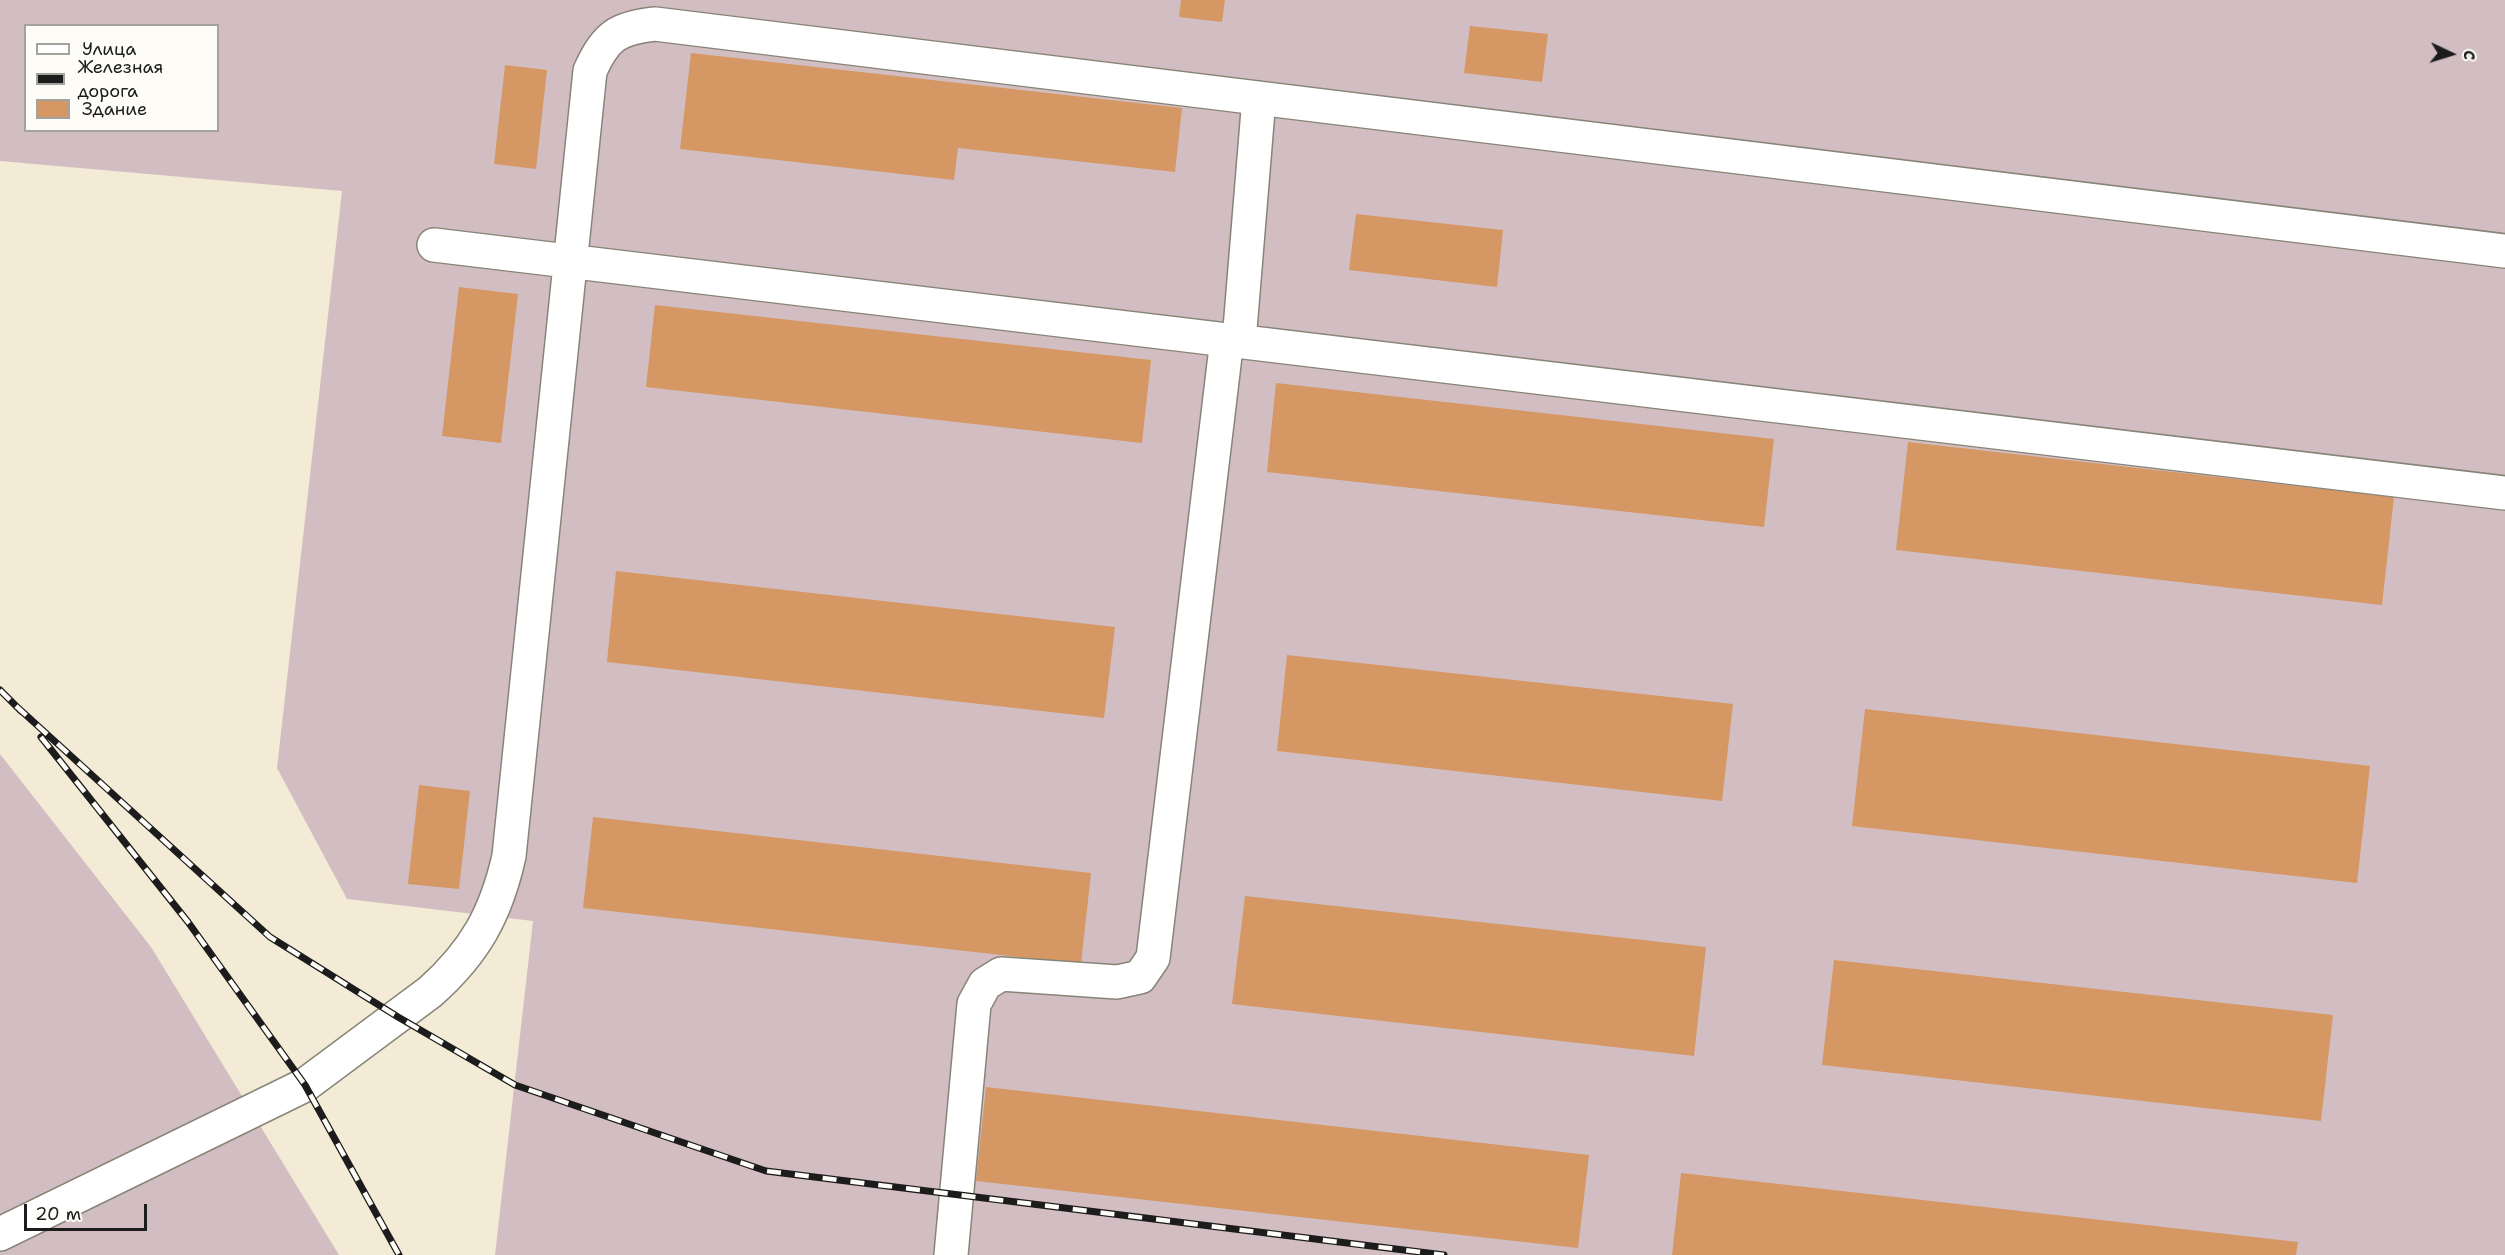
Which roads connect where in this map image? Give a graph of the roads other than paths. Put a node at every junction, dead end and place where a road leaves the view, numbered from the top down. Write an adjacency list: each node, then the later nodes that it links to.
1 (1259, 98): 3 (lane); 4 (lane); 5 (lane)
2 (434, 245): 4 (lane)
3 (2505, 251)
4 (570, 260): 5 (lane); 7 (lane)
5 (1233, 340): 6 (lane); 8 (lane)
6 (2505, 493)
7 (0, 1234)
8 (951, 1255)

